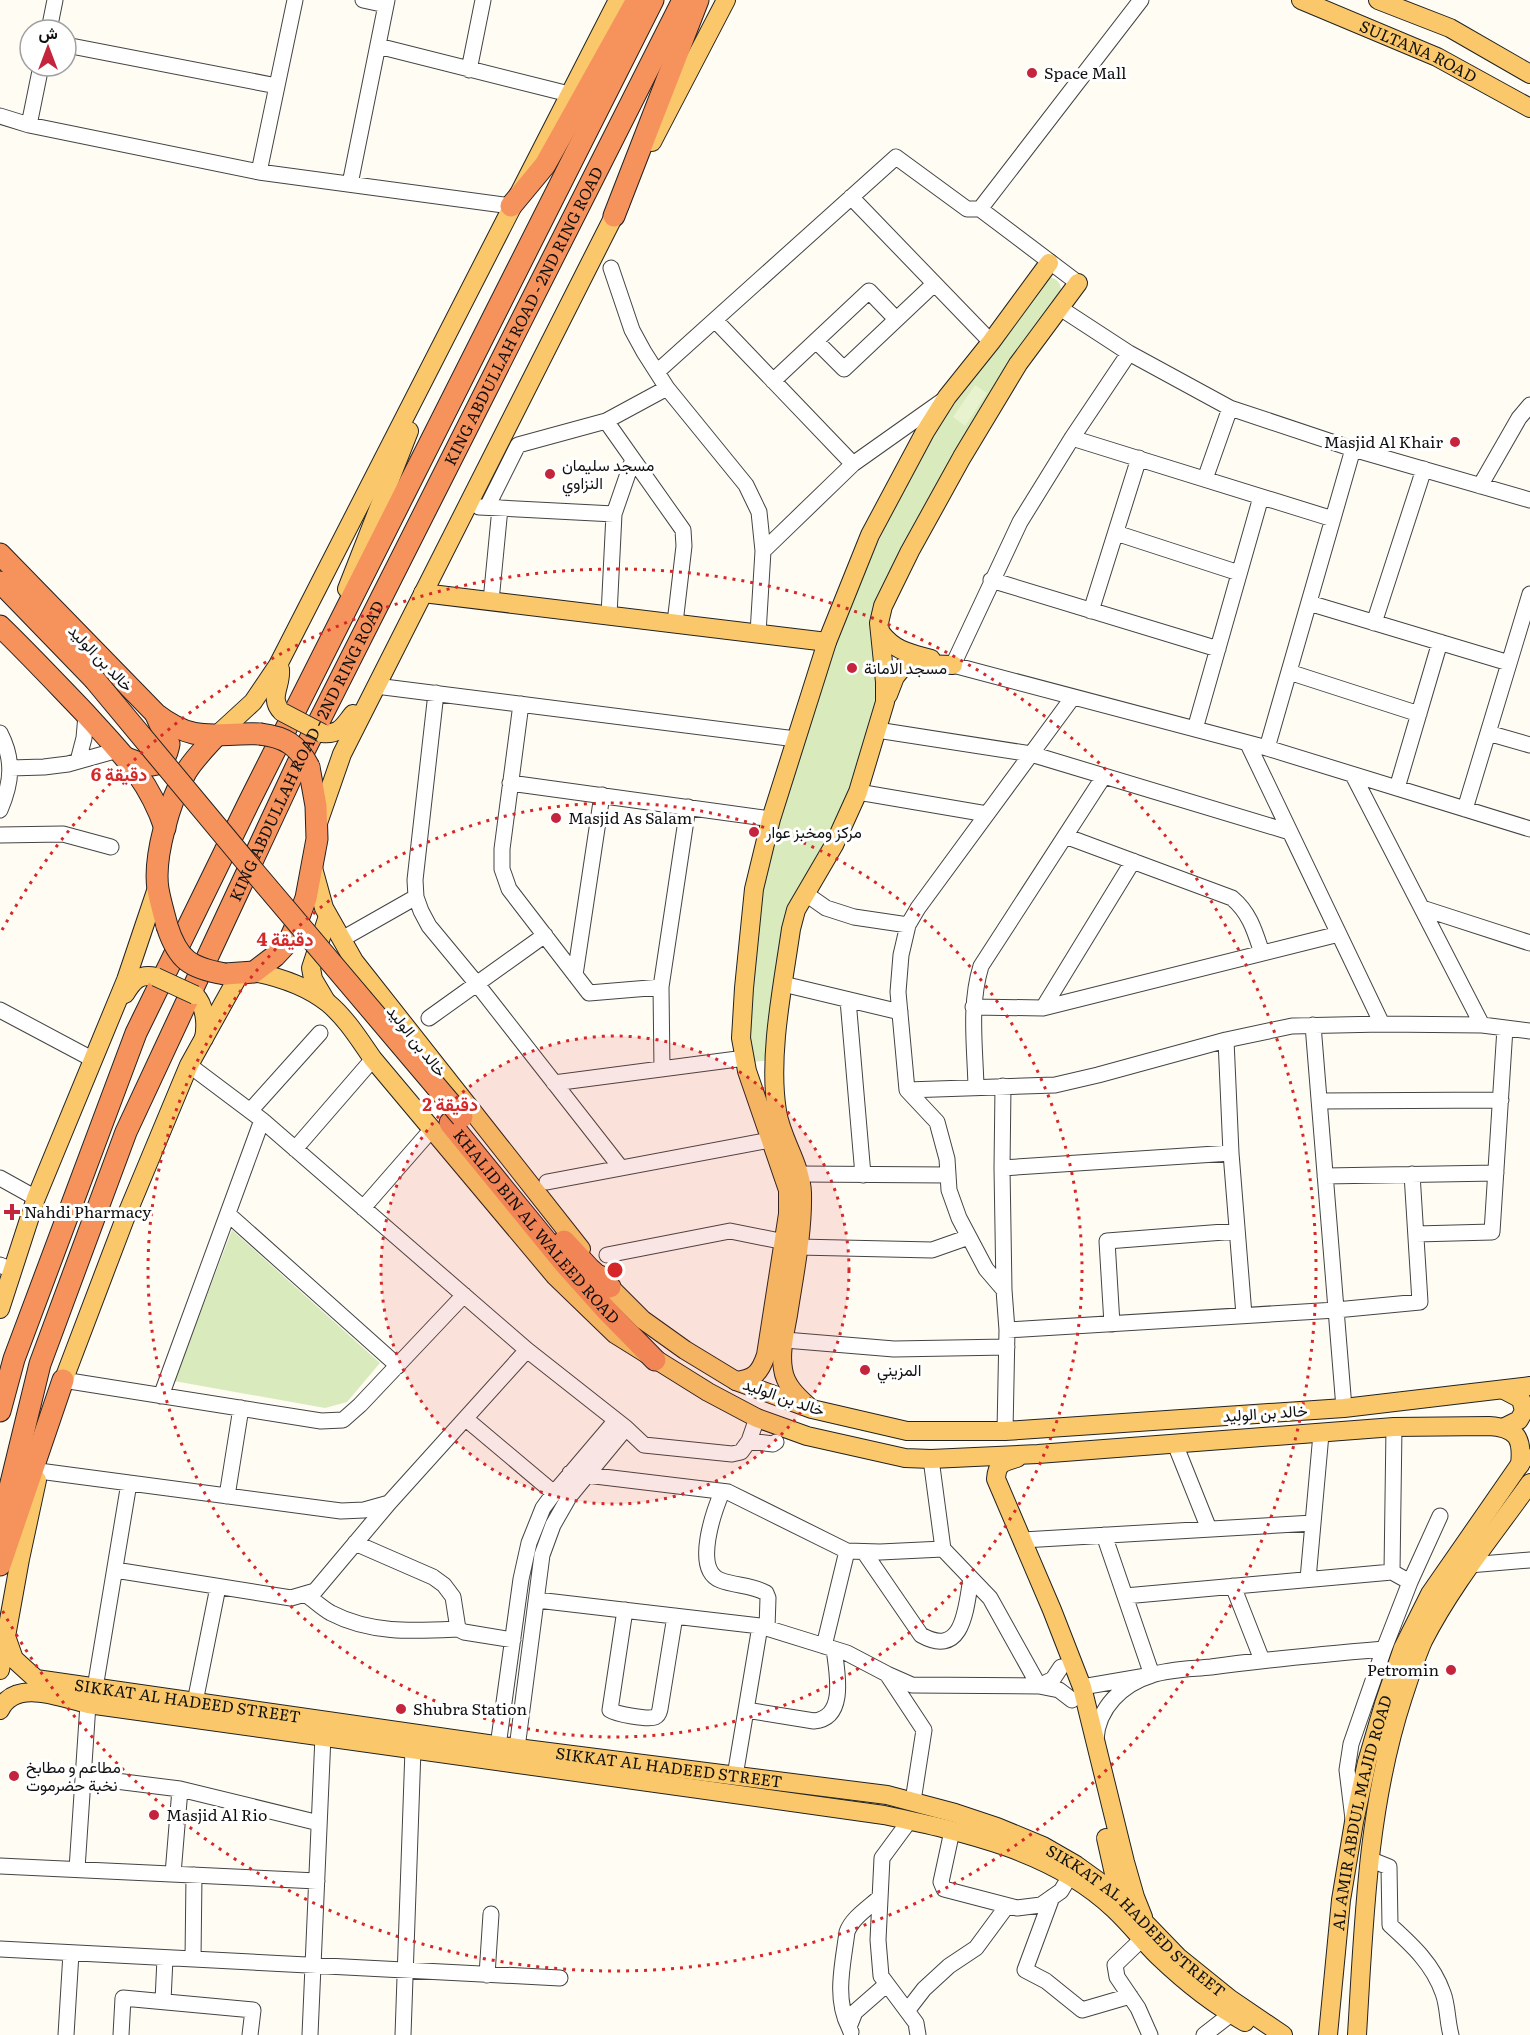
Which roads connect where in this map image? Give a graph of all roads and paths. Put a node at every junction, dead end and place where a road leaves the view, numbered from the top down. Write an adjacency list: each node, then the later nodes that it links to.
1 (55, 0): 16 (street)
2 (295, 0): 22 (street)
3 (363, 0): 15 (street)
4 (483, 0): 19 (street)
5 (618, 0): 23 (main road)
6 (637, 0): 31 (highway)
7 (653, 0): 91 (highway, KING ABDULLAH ROAD - 2ND RING ROAD)
8 (683, 0): 248 (highway, KING ABDULLAH ROAD - 2ND RING ROAD)
9 (698, 0): 33 (highway)
10 (726, 0): 25 (main road)
11 (732, 0): 25 (main road)
12 (1141, 0): 32 (street)
13 (1301, 0): 24 (main road, SULTANA ROAD)
14 (1378, 0): 20 (main road, SULTANA ROAD)
15 (387, 3): 17 (street)
16 (51, 18)
17 (378, 46): 19 (street); 29 (street)
18 (78, 47): 22 (street)
19 (469, 70): 23 (street)
20 (1530, 74)
21 (39, 78): 27 (street)
22 (277, 86): 28 (street)
23 (569, 94): 31 (main road)
24 (1530, 108)
25 (667, 112): 33 (main road)
26 (0, 116): 27 (street)
27 (29, 126): 28 (street)
28 (259, 172): 29 (street)
29 (350, 184): 31 (street)
30 (851, 197): 32 (street); 37 (street); 39 (street)
31 (511, 206): 41 (main road)
32 (980, 209): 34 (street)
33 (614, 216): 62 (main road)
34 (1049, 263): 36 (street); 43 (main road)
35 (611, 268): 45 (street)
36 (1078, 283): 38 (main road)
37 (934, 284): 40 (street); 43 (street)
38 (1060, 308): 44 (street); 83 (main road)
39 (715, 320): 45 (street); 46 (street)
40 (896, 320): 42 (street); 42 (street)
41 (449, 328): 88 (main road); 91 (main road)
42 (816, 342): 46 (street)
43 (991, 342): 48 (main road)
44 (1129, 353): 50 (street); 52 (street)
45 (658, 371): 47 (street)
46 (773, 381): 56 (street)
47 (667, 388): 51 (street); 67 (street)
48 (947, 397): 56 (street); 84 (main road)
49 (1530, 405): 59 (street)
50 (1230, 408): 53 (street); 58 (street)
51 (606, 421): 55 (street); 63 (street)
52 (1072, 438): 54 (street); 70 (street)
53 (1353, 449): 57 (street); 65 (street)
54 (1139, 458): 58 (street); 66 (street)
55 (633, 459): 64 (street); 80 (street)
56 (853, 464): 67 (street)
57 (1424, 470): 59 (street); 79 (street)
58 (1205, 479): 60 (street)
59 (1480, 486): 61 (street)
60 (1261, 497): 65 (street); 69 (street)
61 (1530, 501)
62 (468, 506): 63 (street); 72 (main road)
63 (494, 507): 64 (street); 75 (street)
64 (614, 514): 78 (street)
65 (1333, 519): 76 (street)
66 (1116, 533): 69 (street); 77 (street)
67 (763, 551): 82 (street)
68 (0, 555): 99 (highway, خالد بن الوليد)
69 (1239, 573): 86 (street)
70 (991, 580): 77 (street); 89 (street)
71 (0, 582): 92 (highway, KHALID BIN AL WALEED ROAD)
72 (423, 593): 75 (main road); 93 (main road)
73 (1530, 594): 87 (street)
74 (0, 600): 92 (highway, KHALID BIN AL WALEED ROAD)
75 (491, 601): 78 (main road)
76 (1309, 603): 79 (street); 90 (street)
77 (1091, 610): 86 (street)
78 (609, 615): 80 (main road)
79 (1374, 622): 85 (street)
80 (675, 623): 82 (main road)
81 (0, 626): 101 (highway)
82 (758, 633): 84 (main road)
83 (880, 633): 89 (main road); 96 (main road)
84 (827, 642): 107 (main road)
85 (1440, 642): 87 (street); 100 (street)
86 (1218, 649): 102 (street)
87 (1509, 663): 105 (street)
88 (278, 665): 98 (main road, bridge); 106 (main road)
89 (953, 665): 95 (street); 96 (main road)
90 (1289, 672): 100 (street); 110 (street)
91 (314, 674): 223 (highway, KING ABDULLAH ROAD - 2ND RING ROAD)
92 (89, 683): 179 (highway, KHALID BIN AL WALEED ROAD, bridge)
93 (376, 686): 94 (street); 98 (main road)
94 (436, 693): 97 (street); 137 (street)
95 (1073, 697): 102 (street); 112 (street)
96 (885, 702): 103 (main road)
97 (520, 704): 107 (street); 117 (street)
98 (367, 705): 126 (main road)
99 (156, 714): 106 (highway, خالد بن الوليد); 111 (highway)
100 (1419, 714): 118 (street)
101 (86, 715): 111 (highway); 113 (street)
102 (1195, 729): 108 (street)
103 (877, 730): 112 (street); 119 (main road)
104 (0, 733): 114 (street)
105 (1488, 733): 109 (street); 122 (street)
106 (216, 736): 126 (highway, خالد بن الوليد, bridge); 127 (highway)
107 (796, 739): 125 (main road)
108 (1248, 744): 110 (street); 129 (street)
109 (1530, 745)
110 (1267, 748): 115 (street)
111 (122, 754): 113 (street); 127 (highway)
112 (1031, 754): 116 (street); 124 (street)
113 (78, 761): 114 (street)
114 (10, 768): 123 (street)
115 (1353, 775): 118 (street); 138 (street)
116 (1104, 776): 129 (street); 131 (street)
117 (510, 783): 120 (street); 142 (street)
118 (1396, 788): 122 (street)
119 (858, 792): 124 (street); 136 (main road)
120 (602, 795): 121 (street); 147 (street)
121 (688, 807): 125 (street); 150 (street)
122 (1465, 809): 128 (street)
123 (0, 810)
124 (987, 814): 140 (street)
125 (771, 819): 167 (main road)
126 (317, 825): 134 (highway, خالد بن الوليد)
127 (165, 828): 135 (highway)
128 (1530, 829)
129 (1290, 832): 141 (street)
130 (0, 835): 132 (street)
131 (1065, 836): 133 (street); 153 (street)
132 (111, 847)
133 (1133, 861): 145 (street); 154 (street)
134 (313, 868): 139 (main road, خالد بن الوليد); 146 (highway, خالد بن الوليد)
135 (158, 888): 146 (highway, bridge); 155 (main road)
136 (806, 894): 140 (street); 149 (main road)
137 (416, 897): 143 (street); 148 (street)
138 (1422, 908): 144 (street); 161 (street)
139 (328, 916): 143 (main road, خالد بن الوليد); 152 (main road)
140 (908, 925): 157 (street)
141 (1339, 934): 145 (street); 159 (street)
142 (545, 935): 147 (street); 148 (street)
143 (342, 939): 202 (main road, خالد بن الوليد)
144 (1530, 943)
145 (1262, 953): 154 (street)
146 (240, 974): 152 (main road); 165 (main road)
147 (576, 975): 150 (street)
148 (477, 984): 158 (street); 172 (street)
149 (783, 984): 151 (street); 186 (main road)
150 (661, 987): 171 (street)
151 (848, 1000): 157 (street); 188 (street)
152 (327, 1002): 169 (main road)
153 (973, 1007): 154 (street); 174 (street)
154 (1043, 1008)
155 (113, 1009): 165 (main road, bridge); 168 (main road)
156 (0, 1010): 168 (street)
157 (900, 1012): 175 (street)
158 (429, 1018)
159 (1382, 1024): 160 (street); 161 (street)
160 (1313, 1025): 166 (street); 177 (street)
161 (1482, 1025): 162 (street)
162 (1505, 1028): 163 (street); 176 (street)
163 (1530, 1031)
164 (320, 1033): 178 (street)
165 (203, 1039): 170 (main road)
166 (1226, 1040): 173 (street); 182 (street)
167 (745, 1058): 171 (street); 180 (main road)
168 (92, 1059): 193 (main road)
169 (373, 1059): 179 (main road); 181 (street)
170 (189, 1065): 178 (street); 215 (main road)
171 (662, 1069): 172 (street)
172 (554, 1083): 183 (street)
173 (1004, 1086): 174 (street); 184 (street)
174 (976, 1087): 175 (street)
175 (907, 1090): 189 (street)
176 (1501, 1100): 177 (street); 185 (street)
177 (1319, 1101): 190 (street)
178 (256, 1115): 181 (street); 195 (street)
179 (448, 1123): 194 (street); 202 (highway, KHALID BIN AL WALEED ROAD); 213 (highway, KHALID BIN AL WALEED ROAD)
180 (770, 1140): 183 (street); 199 (main road)
181 (295, 1149): 194 (street)
182 (1231, 1153): 184 (street); 196 (street)
183 (621, 1168): 192 (street)
184 (1002, 1168): 203 (street)
185 (1496, 1173): 187 (street); 197 (street)
186 (800, 1174): 188 (street); 199 (main road)
187 (1412, 1174): 190 (street); 197 (street)
188 (863, 1175): 189 (street)
189 (948, 1175): 198 (street)
190 (1325, 1176): 206 (street)
191 (0, 1178): 193 (street)
192 (547, 1182)
193 (36, 1198): 201 (main road)
194 (363, 1208): 204 (street)
195 (228, 1214): 214 (street); 219 (street)
196 (1237, 1231): 207 (street); 208 (street)
197 (1416, 1234): 206 (street)
198 (969, 1237): 199 (street); 203 (street)
199 (791, 1244): 200 (street); 210 (main road)
200 (607, 1254)
201 (6, 1268): 205 (main road)
202 (610, 1287): 216 (main road, خالد بن الوليد)
203 (1004, 1290): 209 (street)
204 (464, 1295): 212 (street); 214 (street)
205 (0, 1309)
206 (1336, 1310): 207 (street); 221 (street)
207 (1244, 1315): 208 (street)
208 (1112, 1324): 209 (street)
209 (1007, 1330): 211 (street)
210 (777, 1340): 211 (street); 216 (main road); 222 (main road)
211 (1006, 1347): 229 (street)
212 (527, 1350): 225 (street); 226 (street)
213 (655, 1359): 224 (main road, خالد بن الوليد)
214 (398, 1366): 220 (street)
215 (63, 1380): 219 (street); 237 (main road); 257 (highway)
216 (736, 1381): 222 (main road, خالد بن الوليد)
217 (1530, 1386): 218 (main road, خالد بن الوليد)
218 (1504, 1390): 221 (main road, خالد بن الوليد); 228 (main road)
219 (161, 1396): 220 (street)
220 (241, 1408): 244 (street)
221 (1344, 1408): 229 (main road, خالد بن الوليد)
222 (812, 1409): 229 (main road, خالد بن الوليد)
223 (0, 1411)
224 (757, 1418): 231 (street); 236 (main road, خالد بن الوليد)
225 (466, 1419): 242 (street); 245 (street)
226 (621, 1424): 231 (street); 238 (street); 239 (street)
227 (1394, 1427): 228 (main road, خالد بن الوليد); 230 (main road, خالد بن الوليد); 260 (street)
228 (1504, 1427): 235 (main road)
229 (1005, 1431)
230 (1321, 1434): 233 (main road, خالد بن الوليد); 247 (street)
231 (749, 1441): 232 (street)
232 (776, 1442)
233 (1175, 1444): 234 (main road, خالد بن الوليد); 249 (street)
234 (1038, 1454): 236 (main road, خالد بن الوليد); 251 (main road)
235 (1525, 1458): 299 (main road, AL AMIR ABDUL MAJID ROAD)
236 (931, 1459): 253 (street); 278 (main road)
237 (39, 1470): 240 (street); 273 (main road)
238 (570, 1473): 239 (street); 242 (street)
239 (587, 1475): 243 (street); 268 (street)
240 (129, 1483): 244 (street); 259 (street)
241 (1530, 1483): 258 (main road, AL AMIR ABDUL MAJID ROAD)
242 (554, 1492): 274 (street)
243 (722, 1492): 254 (street); 271 (street)
244 (227, 1496): 245 (street)
245 (389, 1503): 252 (street)
246 (1440, 1516): 263 (street)
247 (1314, 1523): 249 (street); 262 (street)
248 (0, 1528)
249 (1209, 1529): 250 (street)
250 (1104, 1535): 251 (street); 267 (street)
251 (1023, 1540): 284 (main road)
252 (355, 1543): 266 (street); 272 (street)
253 (943, 1549): 255 (street); 261 (street)
254 (847, 1551): 255 (street); 275 (street)
255 (864, 1552): 261 (street)
256 (1530, 1560): 258 (street)
257 (0, 1565)
258 (1469, 1565): 303 (main road, AL AMIR ABDUL MAJID ROAD)
259 (115, 1570): 265 (street); 285 (street)
260 (1392, 1572): 262 (street); 263 (street)
261 (971, 1578): 283 (street)
262 (1308, 1579): 264 (street)
263 (1410, 1582): 276 (street)
264 (1233, 1586): 267 (street); 277 (street)
265 (218, 1587): 266 (street); 286 (street)
266 (305, 1594): 272 (street)
267 (1125, 1596): 281 (street)
268 (537, 1600): 269 (street); 292 (street)
269 (625, 1610): 270 (street); 270 (street)
270 (675, 1616): 271 (street)
271 (764, 1627): 275 (street); 288 (street)
272 (458, 1629): 274 (street)
273 (7, 1639): 279 (main road); 282 (main road)
274 (513, 1640): 291 (street)
275 (829, 1647): 280 (street); 288 (street)
276 (1384, 1649): 277 (street); 299 (street)
277 (1262, 1660): 281 (street)
278 (1061, 1667): 283 (street); 284 (main road)
279 (0, 1670)
280 (888, 1674): 283 (street); 297 (street)
281 (1152, 1675): 284 (street); 290 (street)
282 (35, 1686): 285 (main road, SIKKAT AL HADEED STREET); 287 (main road, SIKKAT AL HADEED STREET)
283 (1039, 1686): 284 (street)
284 (1077, 1694): 290 (main road); 302 (main road)
285 (91, 1696): 286 (main road, SIKKAT AL HADEED STREET); 289 (main road, SIKKAT AL HADEED STREET); 295 (street)
286 (195, 1702): 291 (main road, SIKKAT AL HADEED STREET)
287 (0, 1710)
288 (746, 1710): 294 (street)
289 (323, 1737): 293 (main road, SIKKAT AL HADEED STREET); 300 (street)
290 (1096, 1745): 315 (main road)
291 (498, 1746): 292 (main road, SIKKAT AL HADEED STREET)
292 (517, 1748): 294 (main road, SIKKAT AL HADEED STREET)
293 (413, 1749): 298 (main road, SIKKAT AL HADEED STREET); 321 (street)
294 (735, 1776): 297 (main road, SIKKAT AL HADEED STREET)
295 (84, 1777): 296 (street); 305 (street)
296 (180, 1789): 300 (street); 307 (street)
297 (913, 1801): 306 (main road, SIKKAT AL HADEED STREET)
298 (910, 1820): 301 (main road, SIKKAT AL HADEED STREET); 311 (street)
299 (1354, 1822): 330 (main road, AL AMIR ABDUL MAJID ROAD)
300 (319, 1823): 309 (street)
301 (952, 1832): 306 (main road, SIKKAT AL HADEED STREET); 313 (street)
302 (1108, 1846): 306 (main road); 312 (main road)
303 (1369, 1859): 341 (main road, AL AMIR ABDUL MAJID ROAD); 342 (street)
304 (0, 1866): 305 (street)
305 (77, 1869): 307 (street)
306 (1073, 1871): 310 (street); 312 (main road, SIKKAT AL HADEED STREET)
307 (173, 1874): 308 (street)
308 (194, 1875): 309 (street); 319 (street)
309 (317, 1881): 320 (street)
310 (1052, 1897): 313 (street); 325 (street)
311 (879, 1898): 324 (street); 329 (street)
312 (1116, 1902): 315 (main road, SIKKAT AL HADEED STREET)
313 (1007, 1906): 327 (street)
314 (491, 1914): 322 (street)
315 (1144, 1931): 325 (street); 328 (main road, SIKKAT AL HADEED STREET); 340 (main road, SIKKAT AL HADEED STREET)
316 (0, 1949): 317 (street)
317 (71, 1953): 318 (street); 331 (street)
318 (165, 1958): 319 (street); 326 (street)
319 (193, 1959): 320 (street)
320 (313, 1966): 321 (street); 334 (street)
321 (405, 1970): 322 (street); 335 (street)
322 (487, 1974): 323 (street)
323 (560, 1978)
324 (888, 1984): 327 (street); 329 (street)
325 (1130, 1996): 337 (street)
326 (163, 2001): 332 (street); 333 (street)
327 (908, 2011): 336 (street)
328 (1231, 2014): 338 (street); 339 (main road, SIKKAT AL HADEED STREET)
329 (850, 2031)
330 (1327, 2032)
331 (66, 2035)
332 (121, 2035)
333 (250, 2035)
334 (310, 2035)
335 (403, 2035)
336 (918, 2035)
337 (1150, 2035)
338 (1204, 2035)
339 (1266, 2035)
340 (1282, 2035)
341 (1357, 2035)
342 (1451, 2035)

